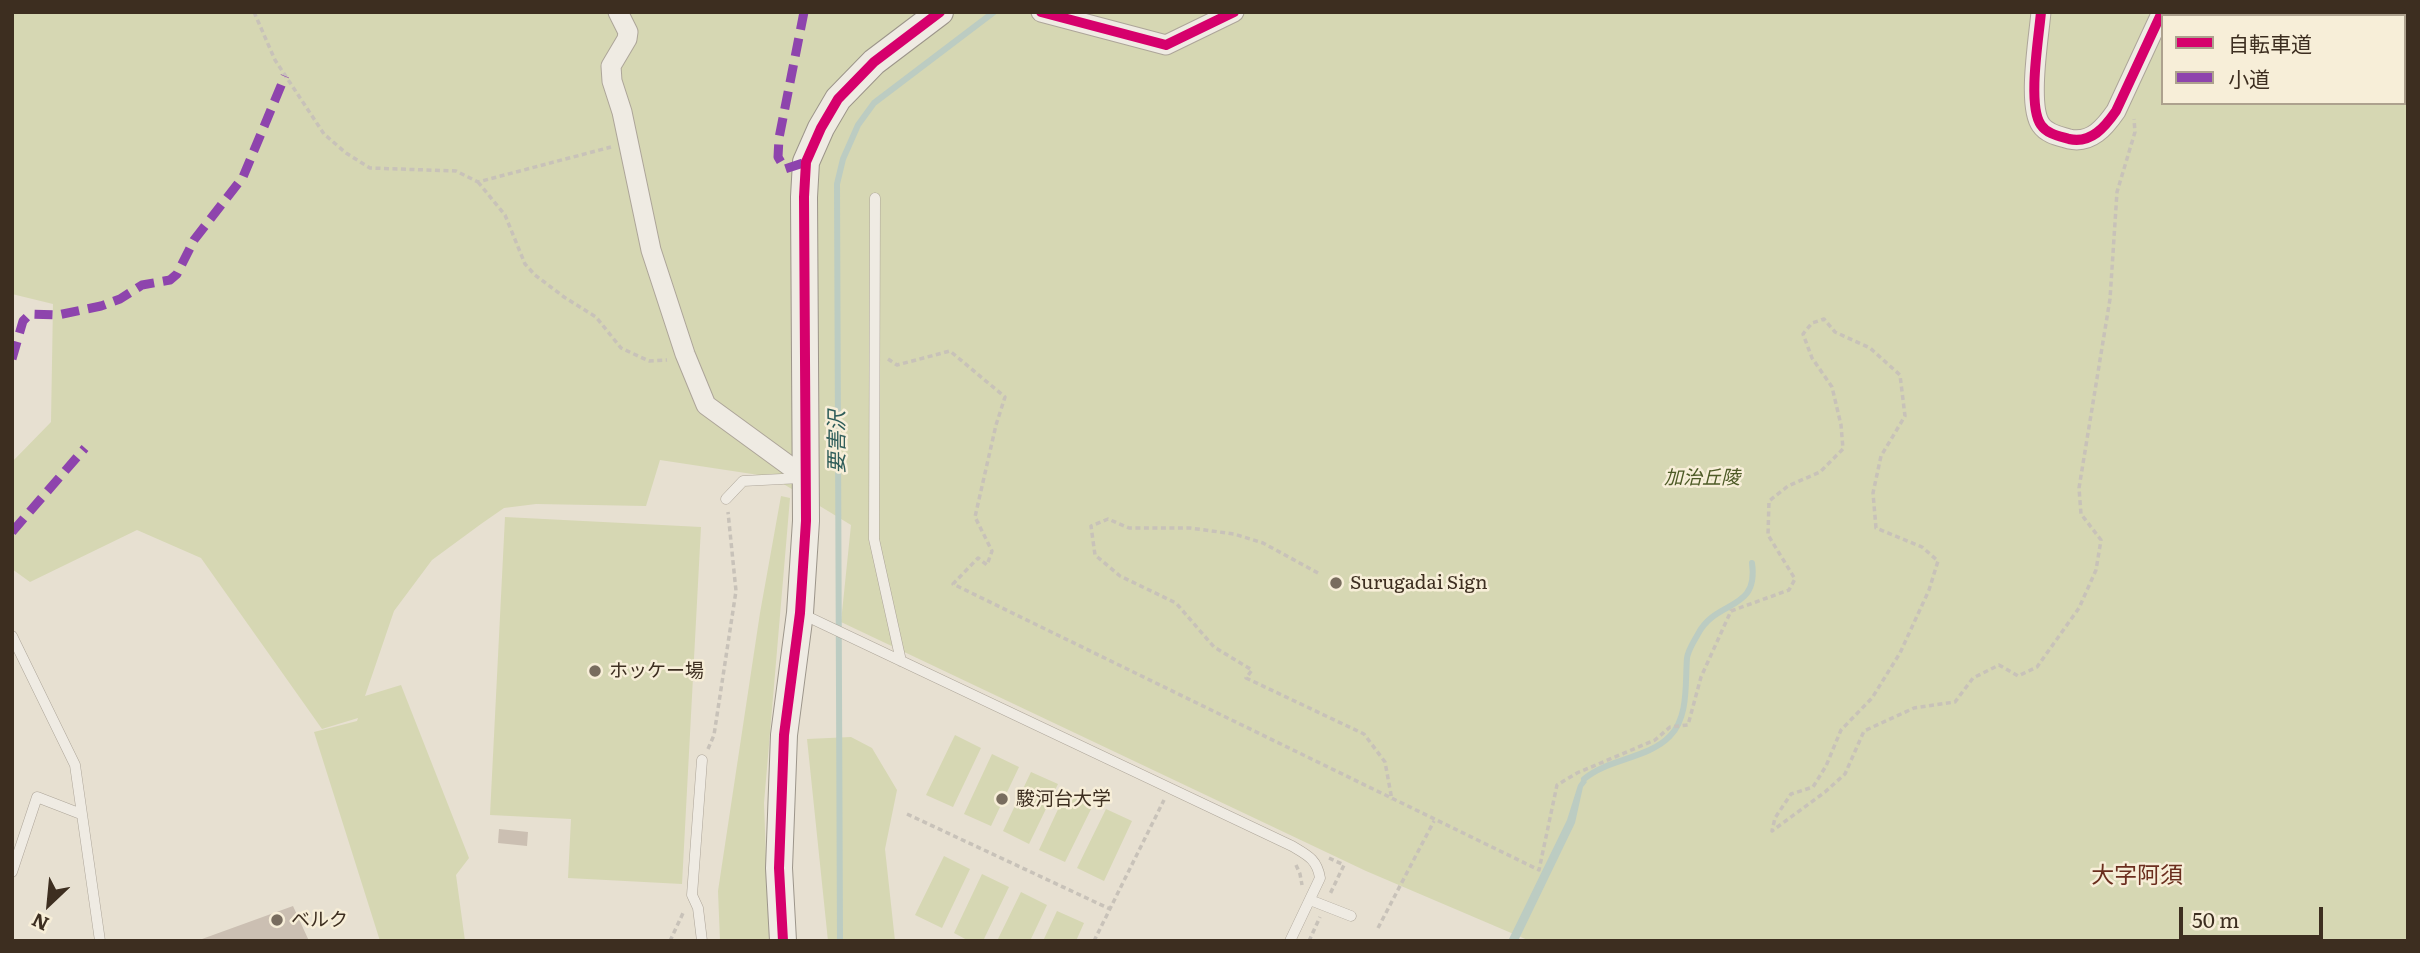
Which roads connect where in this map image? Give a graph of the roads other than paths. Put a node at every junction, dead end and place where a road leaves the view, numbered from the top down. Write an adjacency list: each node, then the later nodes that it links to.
1 (618, 12): 8 (street)
2 (940, 12): 8 (street)
3 (1041, 12): 4 (street)
4 (1234, 12)
5 (2041, 12): 6 (street)
6 (2161, 14)
7 (875, 198): 12 (lane)
8 (806, 478): 9 (lane); 10 (street)
9 (726, 499)
10 (800, 613): 12 (lane); 20 (street)
11 (12, 636): 14 (lane)
12 (901, 661): 16 (lane)
13 (702, 761): 19 (lane)
14 (81, 814): 15 (lane); 18 (lane)
15 (12, 873)
16 (1310, 900): 17 (lane); 21 (lane)
17 (1351, 916)
18 (100, 941)
19 (702, 941)
20 (783, 941)
21 (1290, 941)

